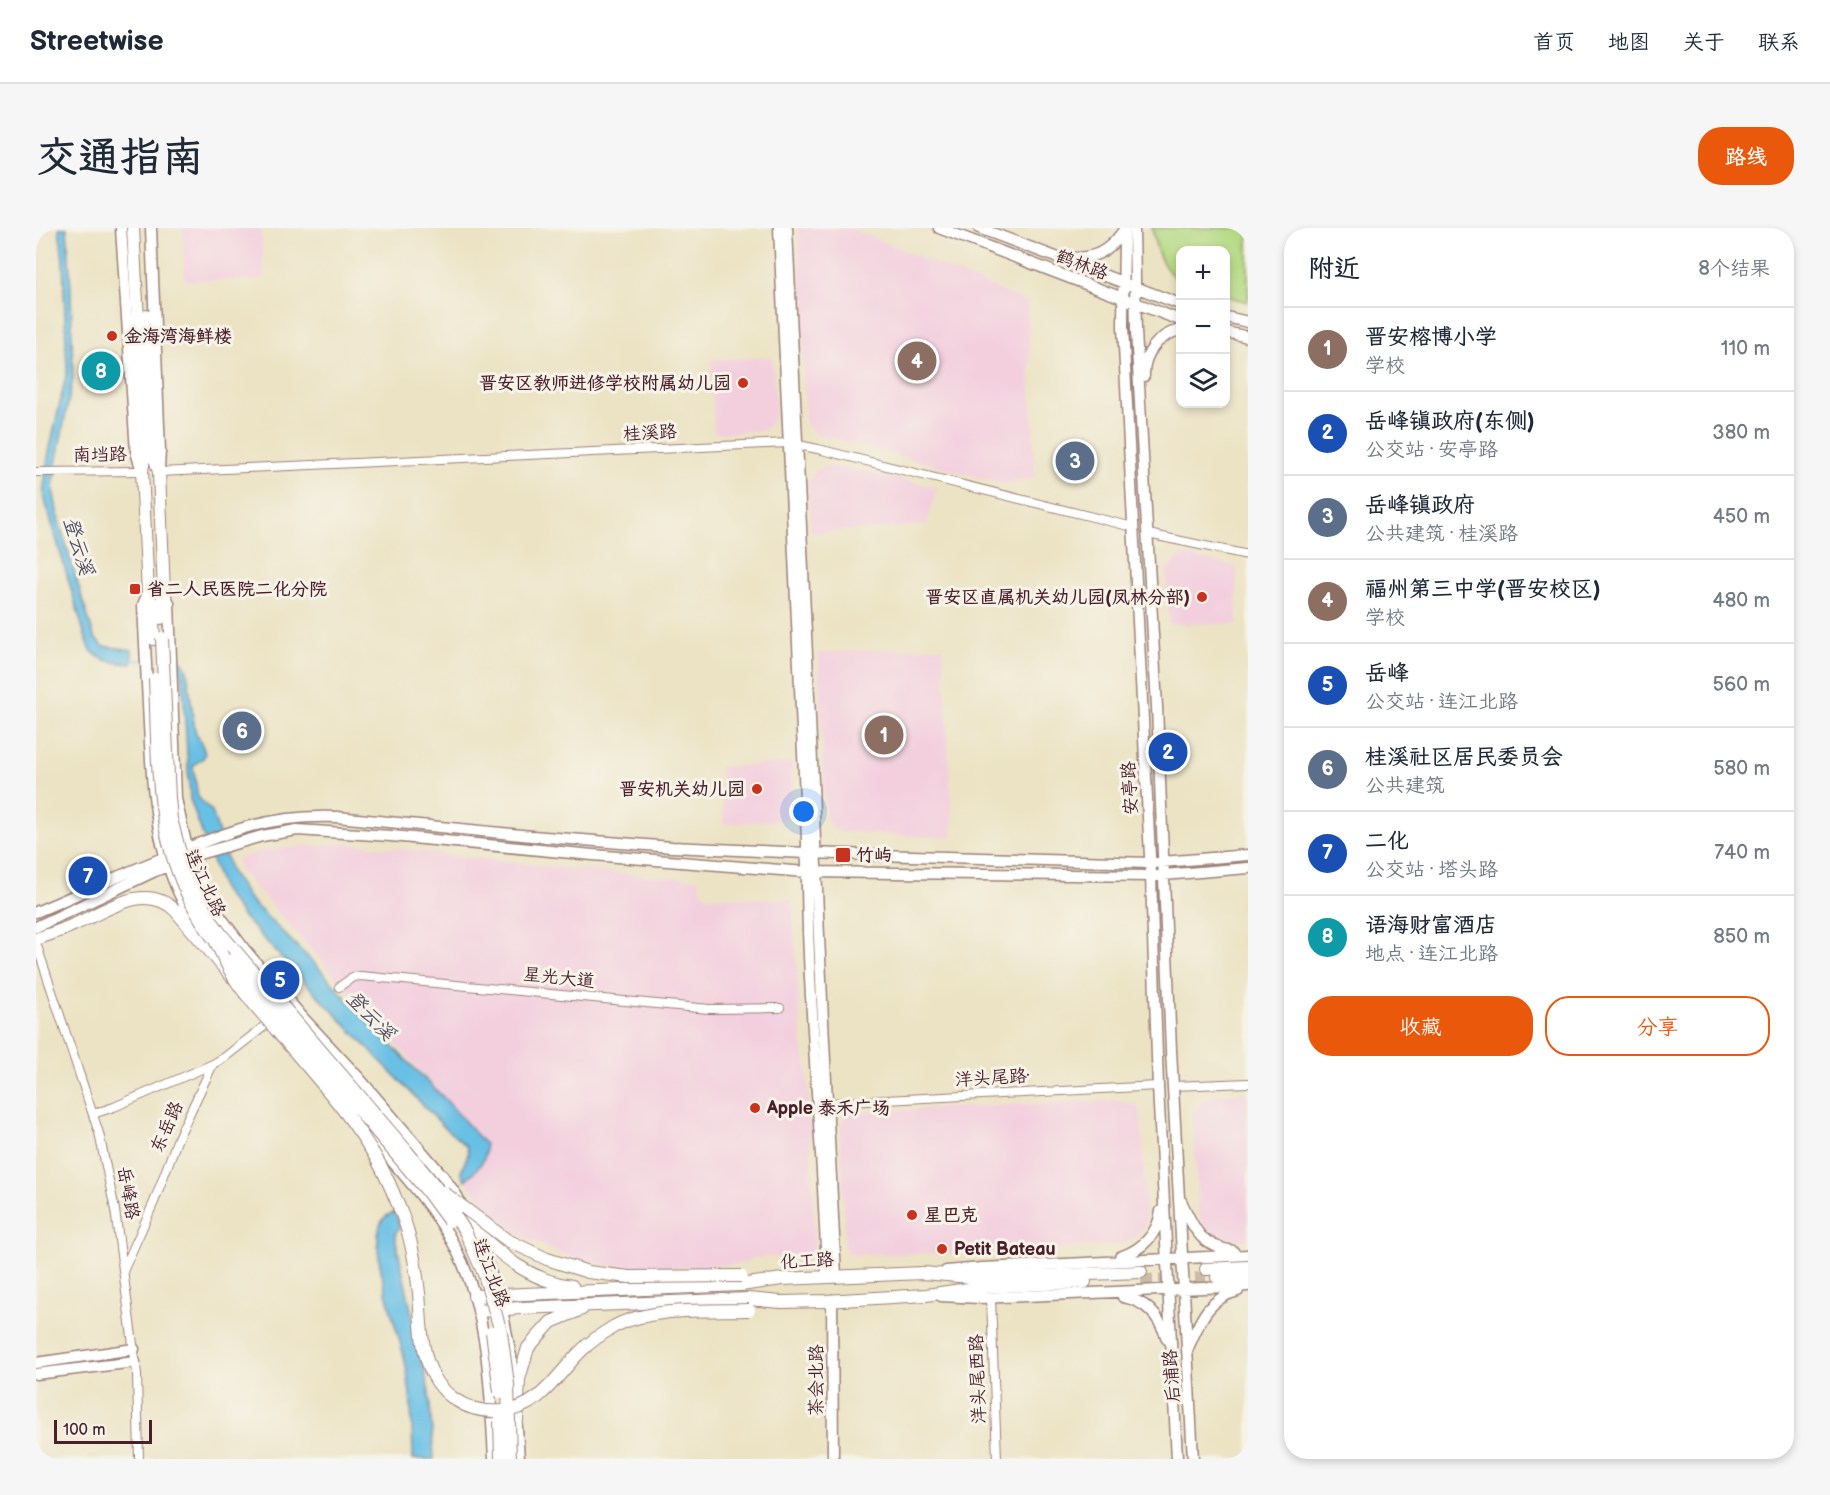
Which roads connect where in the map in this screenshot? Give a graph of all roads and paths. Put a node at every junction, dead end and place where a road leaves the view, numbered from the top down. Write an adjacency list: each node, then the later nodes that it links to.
1 (119, 228): 25 (main road)
2 (133, 228): 22 (highway, 连江北路)
3 (141, 228): 22 (highway, 连江北路)
4 (151, 228): 27 (main road)
5 (779, 228): 24 (main road)
6 (787, 228): 24 (main road)
7 (939, 228): 13 (main road, 鹤林路)
8 (979, 228): 10 (main road, 鹤林路)
9 (1128, 228): 10 (main road); 11 (main road, 安亭路); 12 (main road, 安亭路)
10 (1055, 257): 11 (main road, 鹤林路)
11 (1124, 284): 12 (main road, 鹤林路); 13 (main road, 安亭路)
12 (1135, 288): 14 (main road, 鹤林路); 15 (main road, 安亭路)
13 (1124, 299): 15 (main road, 鹤林路); 28 (main road, 安亭路)
14 (1176, 303)
15 (1135, 304): 17 (main road, 鹤林路); 23 (main road, 安亭路)
16 (1230, 318): 18 (main road)
17 (1176, 319)
18 (1248, 322)
19 (1176, 331): 23 (main road)
20 (1230, 333): 21 (main road)
21 (1248, 337)
22 (148, 429): 25 (highway, 连江北路); 27 (highway, 连江北路)
23 (1142, 439): 29 (main road, 安亭路)
24 (793, 444): 27 (street, 桂溪路); 28 (street, 桂溪路); 35 (main road)
25 (142, 471): 26 (street, 南垱路); 32 (highway, 连江北路)
26 (36, 472)
27 (159, 472): 31 (highway, 连江北路)
28 (1132, 527): 39 (main road, 安亭路)
29 (1148, 534): 30 (street); 38 (main road, 安亭路)
30 (1248, 555)
31 (164, 592): 33 (highway, 连江北路); 34 (main road)
32 (148, 593): 33 (highway, 连江北路); 37 (main road)
33 (158, 639): 46 (highway, 连江北路, bridge); 58 (highway, 连江北路, bridge)
34 (188, 853): 35 (main road); 37 (main road); 41 (main road); 61 (main road)
35 (811, 854): 39 (main road); 41 (main road)
36 (1248, 855): 38 (main road)
37 (166, 862): 44 (main road); 45 (main road); 51 (main road)
38 (1163, 862): 39 (main road); 43 (main road, 安亭路)
39 (1150, 863): 42 (main road, 安亭路)
40 (1248, 868): 43 (main road)
41 (811, 872): 42 (main road); 56 (main road); 70 (main road)
42 (1151, 876): 43 (main road); 54 (main road, 安亭路)
43 (1164, 876): 55 (main road, 安亭路)
44 (36, 912)
45 (36, 927)
46 (214, 938): 48 (highway, bridge); 95 (highway, 连江北路, bridge)
47 (36, 941): 48 (highway, bridge); 57 (street, 岳峰路)
48 (237, 982): 82 (highway, bridge)
49 (339, 987): 50 (street, 星光大道)
50 (780, 1008)
51 (271, 1021): 52 (street); 79 (main road)
52 (213, 1064): 57 (street); 67 (street, 东岳路)
53 (1248, 1083): 55 (street)
54 (1158, 1086): 56 (street, 洋头尾路·); 60 (main road, 安亭路)
55 (1173, 1086): 59 (main road, 安亭路)
56 (828, 1103): 70 (main road)
57 (93, 1114): 67 (street, 岳峰路)
58 (435, 1186): 71 (highway, bridge); 96 (highway, 连江北路, bridge)
59 (1179, 1195): 62 (main road); 63 (main road, 安亭路)
60 (1163, 1196): 64 (main road, 安亭路); 65 (main road)
61 (470, 1226): 73 (highway); 77 (main road)
62 (1248, 1255): 63 (main road)
63 (1182, 1257): 64 (main road); 74 (main road, 安亭路)
64 (1166, 1258): 65 (main road); 75 (main road, 安亭路)
65 (1108, 1261): 68 (main road)
66 (1248, 1267): 69 (highway)
67 (123, 1270): 86 (street, 岳峰路)
68 (923, 1273): 70 (highway, 化工路); 78 (highway, 化工路)
69 (1248, 1276)
70 (832, 1277): 71 (highway, 化工路)
71 (782, 1279): 73 (highway, 化工路)
72 (1248, 1287): 74 (main road); 87 (main road)
73 (636, 1289): 77 (highway, 化工路)
74 (1184, 1290): 75 (main road); 87 (main road, 后浦路)
75 (1168, 1291): 76 (main road); 88 (main road, 后浦路)
76 (1096, 1293): 80 (main road); 88 (main road)
77 (498, 1294): 79 (highway, 化工路); 84 (main road)
78 (926, 1295): 80 (main road); 81 (highway, 化工路)
79 (474, 1296): 85 (main road)
80 (991, 1298): 100 (street, 洋头尾西路)
81 (828, 1300): 82 (highway, 化工路); 98 (main road, 茶会北路); 99 (main road, 茶会北路)
82 (781, 1302): 83 (highway, 化工路)
83 (590, 1305): 84 (highway, 化工路); 92 (highway)
84 (502, 1309): 85 (highway, 化工路); 92 (main road)
85 (479, 1311): 94 (main road)
86 (134, 1349): 89 (street, 岳峰路); 90 (main road)
87 (1186, 1351): 102 (main road, 后浦路)
88 (1171, 1352): 101 (main road, 后浦路)
89 (135, 1362): 91 (main road); 93 (street, 岳峰路)
90 (36, 1364)
91 (36, 1374)
92 (517, 1420): 97 (main road)
93 (140, 1459)
94 (494, 1459)
95 (501, 1459)
96 (510, 1459)
97 (519, 1459)
98 (826, 1459)
99 (833, 1459)
100 (997, 1459)
101 (1177, 1459)
102 (1193, 1459)

